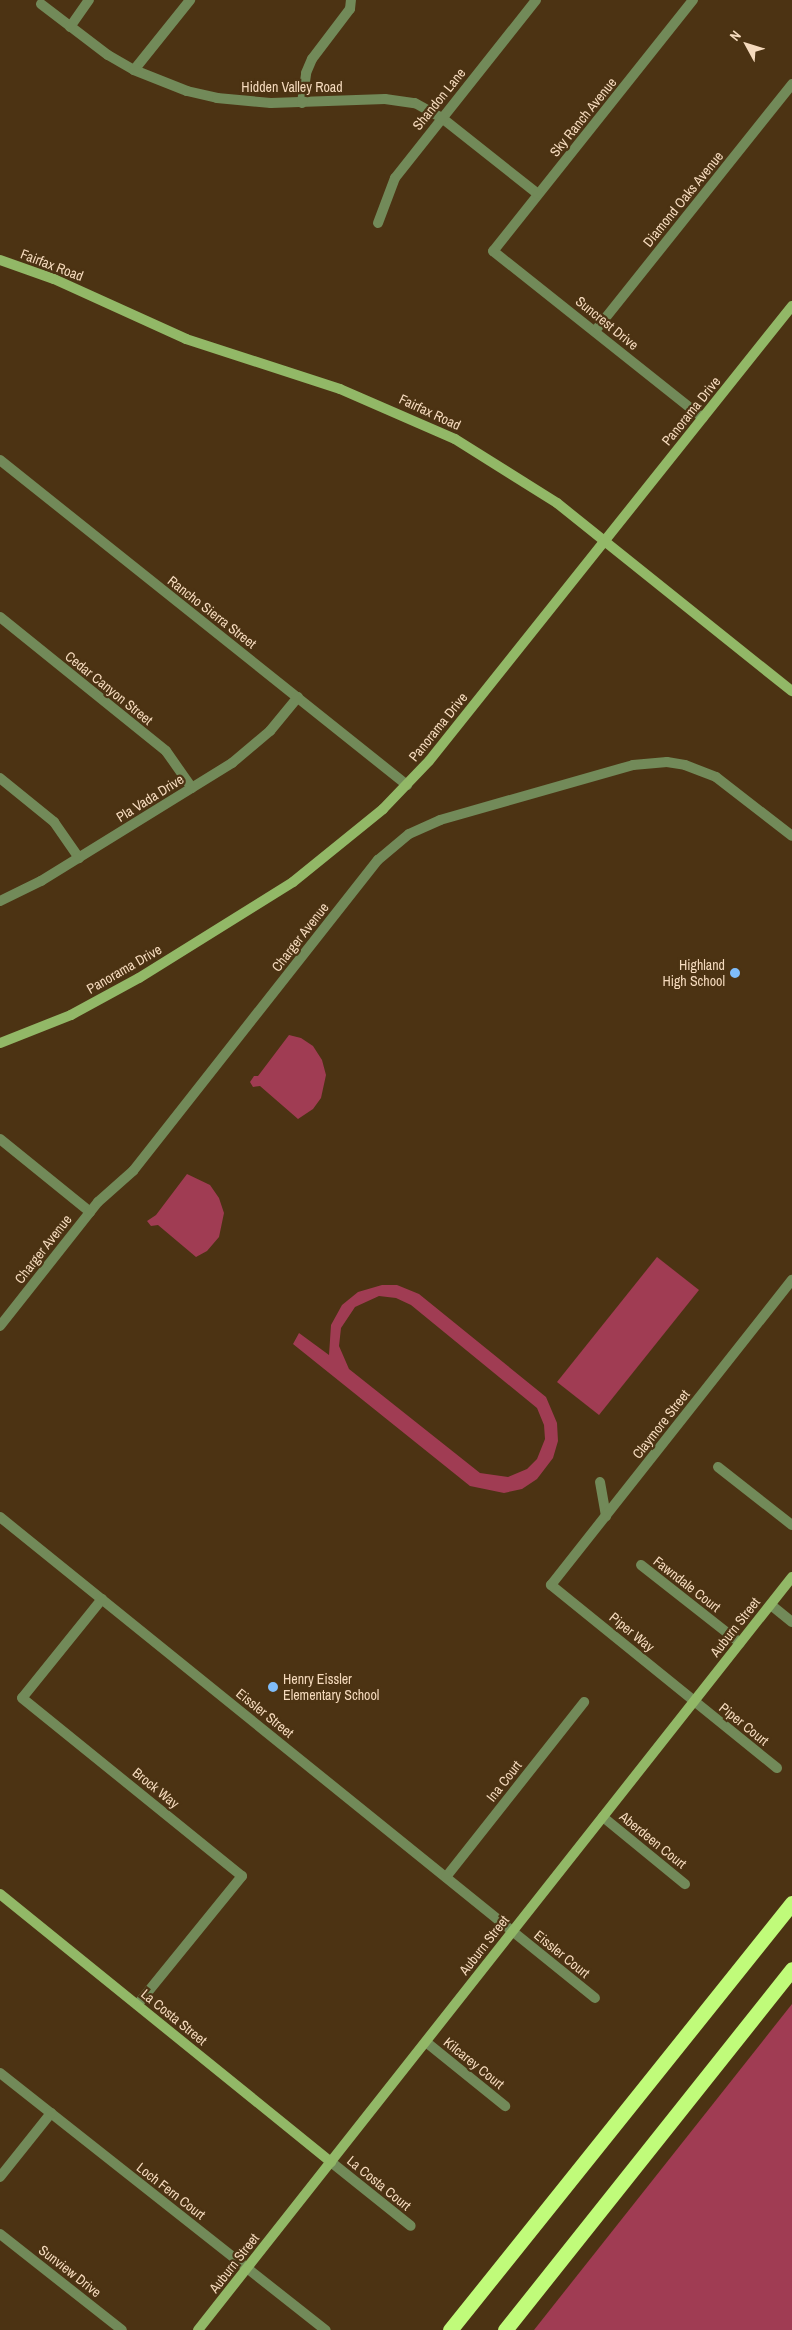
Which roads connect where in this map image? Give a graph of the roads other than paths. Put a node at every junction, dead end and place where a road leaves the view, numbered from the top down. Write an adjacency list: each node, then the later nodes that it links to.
1 (89, 0): 7 (street)
2 (190, 0): 8 (street)
3 (351, 0): 10 (street)
4 (536, 0): 11 (street, Shandon Lane)
5 (693, 0): 12 (street, Sky Ranch Avenue)
6 (40, 4): 7 (street, Hidden Valley Road)
7 (70, 27): 8 (street, Hidden Valley Road)
8 (134, 70): 10 (street, Hidden Valley Road)
9 (792, 84): 17 (street, Diamond Oaks Avenue)
10 (302, 103): 11 (street, Hidden Valley Road)
11 (442, 118): 12 (street, Hidden Valley Road); 13 (street, Shandon Lane)
12 (538, 194): 14 (street, Sky Ranch Avenue)
13 (378, 223)
14 (494, 251): 17 (street, Suncrest Drive)
15 (0, 260): 20 (main road, Fairfax Road)
16 (792, 306): 18 (main road, Panorama Drive)
17 (595, 331): 18 (street, Suncrest Drive)
18 (703, 418): 20 (main road, Panorama Drive)
19 (0, 460): 23 (street, Rancho Sierra Street)
20 (604, 541): 22 (main road, Fairfax Road); 25 (main road, Panorama Drive)
21 (0, 617): 26 (street, Cedar Canyon Street)
22 (792, 691)
23 (298, 697): 25 (street, Rancho Sierra Street); 26 (street, Pla Vada Drive)
24 (0, 778): 28 (street)
25 (407, 785): 30 (main road, Panorama Drive)
26 (192, 788): 28 (street, Pla Vada Drive)
27 (792, 836): 32 (street, Charger Avenue)
28 (79, 858): 29 (street, Pla Vada Drive)
29 (0, 901)
30 (0, 1043)
31 (0, 1139): 32 (street)
32 (90, 1212): 34 (street, Charger Avenue)
33 (792, 1280): 37 (street, Claymore Street)
34 (2, 1321)
35 (718, 1467): 39 (street)
36 (600, 1482): 37 (street)
37 (606, 1516): 42 (street, Claymore Street)
38 (0, 1517): 43 (street, Eissler Street)
39 (792, 1525)
40 (641, 1565): 46 (street, Fawndale Court)
41 (792, 1578): 44 (main road, Auburn Street)
42 (551, 1585): 47 (street, Piper Way)
43 (102, 1599): 51 (street, Eissler Street); 60 (street, Brock Way)
44 (770, 1605): 45 (street); 46 (main road, Auburn Street)
45 (792, 1622)
46 (740, 1643): 47 (main road, Auburn Street)
47 (694, 1701): 49 (street, Piper Court); 50 (main road, Auburn Street)
48 (584, 1702): 51 (street, Ina Court)
49 (777, 1768)
50 (603, 1817): 52 (street, Aberdeen Court); 56 (main road, Auburn Street)
51 (446, 1877): 56 (street, Eissler Street)
52 (685, 1884)
53 (0, 1894): 60 (main road, La Costa Street)
54 (792, 1899): 57 (highway)
55 (792, 1903): 57 (highway)
56 (513, 1932): 59 (street, Eissler Court); 61 (main road, Auburn Street)
57 (759, 1944): 73 (highway)
58 (792, 1969): 74 (highway)
59 (595, 1998)
60 (137, 2005): 65 (main road, La Costa Street)
61 (426, 2042): 63 (street, Kilcarey Court); 65 (main road, Auburn Street)
62 (0, 2073): 64 (street, Loch Fern Court)
63 (505, 2106)
64 (51, 2113): 66 (street); 69 (street, Loch Fern Court)
65 (331, 2162): 67 (street, La Costa Court); 69 (main road, Auburn Street)
66 (0, 2177)
67 (410, 2226)
68 (0, 2234): 70 (street, Sunview Drive)
69 (247, 2268): 71 (main road, Auburn Street); 72 (street, Loch Fern Court)
70 (122, 2330)
71 (198, 2330)
72 (326, 2330)
73 (450, 2330)
74 (505, 2330)

